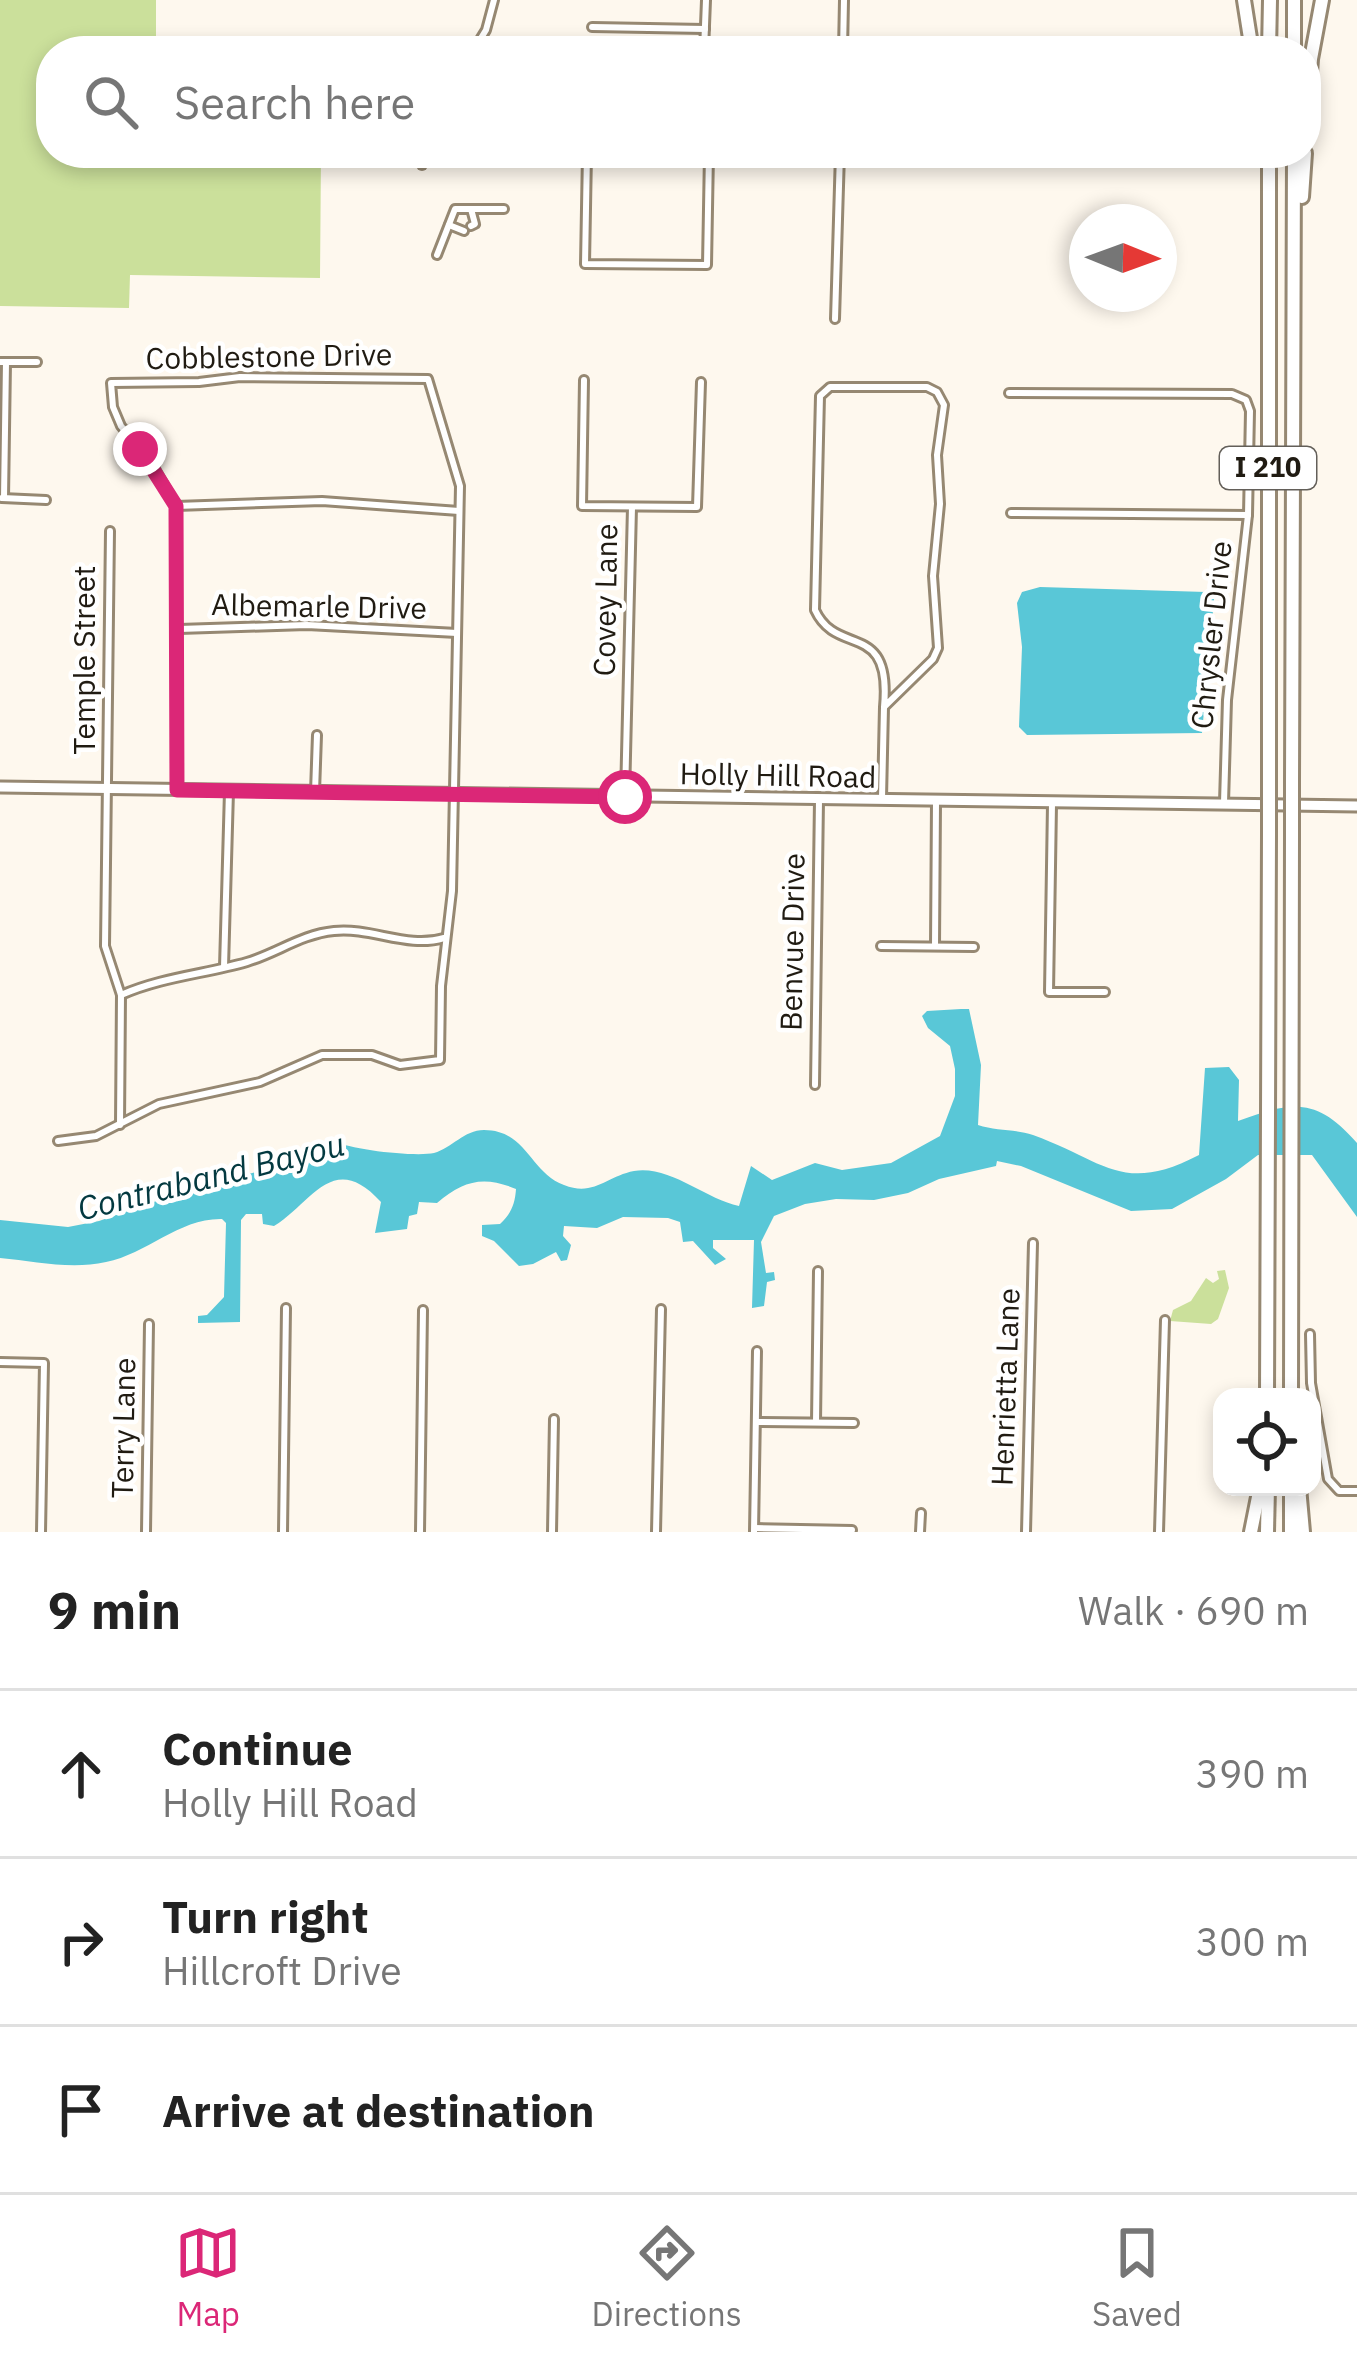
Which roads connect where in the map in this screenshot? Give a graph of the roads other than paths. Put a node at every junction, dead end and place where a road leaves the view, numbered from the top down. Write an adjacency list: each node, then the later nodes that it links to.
1 (494, 0): 10 (street)
2 (706, 0): 9 (street)
3 (844, 0): 12 (street)
4 (1244, 0): 13 (highway)
5 (1270, 0): 14 (highway)
6 (1294, 0): 15 (highway)
7 (1322, 0): 16 (highway)
8 (592, 27): 9 (street)
9 (705, 29): 11 (street)
10 (482, 36)
11 (705, 36)
12 (843, 36)
13 (1250, 36)
14 (1269, 36)
15 (1294, 36)
16 (1315, 36)
17 (587, 168): 18 (street)
18 (709, 168)
19 (840, 168): 28 (street)
20 (1266, 168): 79 (highway, I 210, bridge)
21 (1294, 168): 27 (highway, I 210)
22 (1304, 168): 27 (highway)
23 (471, 209): 24 (street); 25 (street); 25 (street)
24 (504, 209)
25 (449, 225): 26 (street)
26 (437, 255)
27 (1295, 318): 80 (highway, I 210, bridge)
28 (836, 319)
29 (3, 362): 30 (street); 34 (street)
30 (37, 362)
31 (584, 380): 37 (street, Covey Lane)
32 (701, 382): 37 (street)
33 (1009, 393): 40 (street, Chrysler Drive)
34 (2, 498): 35 (street)
35 (46, 500)
36 (176, 506): 38 (street); 38 (street, Cobblestone Drive); 42 (street)
37 (632, 507): 52 (street, Covey Lane)
38 (459, 511): 43 (street)
39 (1011, 513): 40 (street)
40 (1249, 515): 57 (street, Chrysler Drive)
41 (110, 531): 47 (street, Temple Street)
42 (179, 629): 43 (street, Albemarle Drive); 48 (street)
43 (457, 633): 51 (street)
44 (884, 707): 44 (street); 54 (street)
45 (317, 735): 50 (street)
46 (0, 787): 47 (street, Holly Hill Road)
47 (109, 789): 48 (street, Holly Hill Road); 65 (street, Temple Street)
48 (177, 790): 49 (street, Holly Hill Road)
49 (229, 791): 50 (street, Holly Hill Road); 63 (street)
50 (315, 792): 51 (street, Holly Hill Road)
51 (454, 794): 52 (street, Holly Hill Road); 59 (street)
52 (625, 797): 53 (street, Holly Hill Road)
53 (819, 800): 54 (street, Holly Hill Road); 66 (street, Benvue Drive)
54 (882, 801): 55 (street, Holly Hill Road)
55 (936, 802): 56 (street, Holly Hill Road); 61 (street)
56 (1052, 804): 57 (street, Holly Hill Road); 64 (street)
57 (1224, 807): 58 (street, Holly Hill Road)
58 (1357, 809)
59 (444, 938): 63 (street); 67 (street)
60 (881, 946): 61 (street)
61 (934, 946): 62 (street)
62 (974, 947)
63 (224, 967): 65 (street)
64 (1106, 992)
65 (121, 995): 67 (street, Temple Street)
66 (814, 1085)
67 (120, 1125): 68 (street)
68 (58, 1141)
69 (1034, 1243): 100 (street, Henrietta Lane)
70 (818, 1270): 83 (street)
71 (286, 1308): 95 (street)
72 (661, 1309): 98 (street)
73 (423, 1310): 96 (street)
74 (1165, 1320): 101 (street)
75 (149, 1324): 94 (street, Terry Lane)
76 (1310, 1334): 85 (street)
77 (757, 1351): 82 (street)
78 (0, 1362): 93 (street)
79 (1267, 1388)
80 (1291, 1388)
81 (554, 1419): 97 (street)
82 (756, 1422): 83 (street); 91 (street)
83 (815, 1422): 84 (street)
84 (854, 1423)
85 (1357, 1491)
86 (1261, 1496): 102 (highway)
87 (1265, 1496): 103 (highway)
88 (1294, 1496): 104 (highway)
89 (1297, 1496): 105 (highway)
90 (921, 1513): 99 (street)
91 (754, 1530): 92 (street)
92 (852, 1530)
93 (41, 1532)
94 (146, 1532)
95 (283, 1532)
96 (420, 1532)
97 (552, 1532)
98 (656, 1532)
99 (920, 1532)
100 (1026, 1532)
101 (1159, 1532)
102 (1251, 1532)
103 (1267, 1532)
104 (1291, 1532)
105 (1303, 1532)

